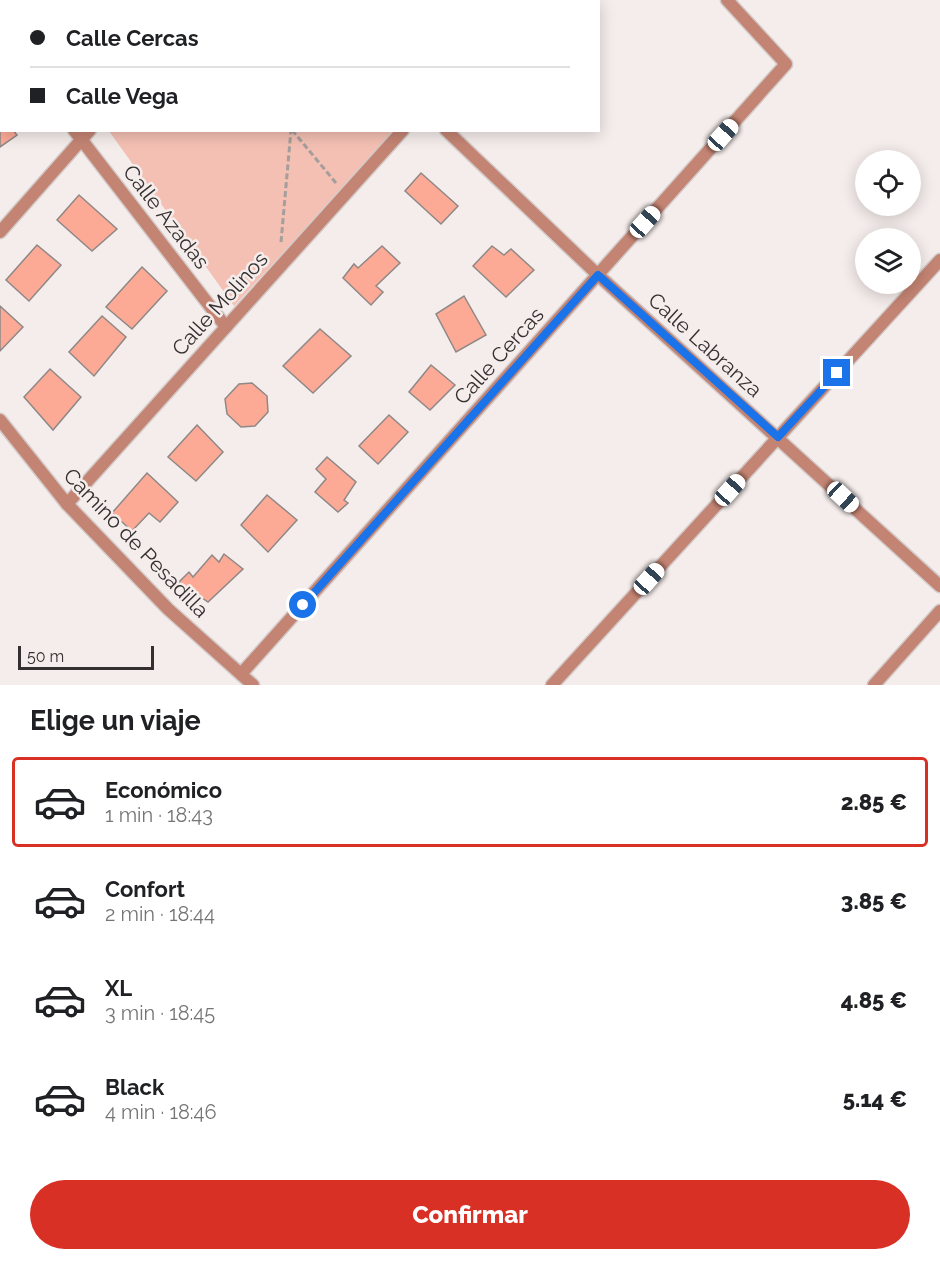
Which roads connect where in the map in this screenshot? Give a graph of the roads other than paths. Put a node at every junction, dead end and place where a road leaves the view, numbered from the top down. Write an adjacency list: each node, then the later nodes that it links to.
1 (727, 0): 7 (street, Calle Cercas)
2 (401, 132): 8 (street, Calle Molinos)
3 (448, 132): 7 (street, Calle Labranza)
4 (82, 134): 5 (street); 8 (street, Calle Azadas)
5 (0, 232)
6 (940, 260): 10 (street)
7 (598, 275): 10 (street, Calle Labranza); 14 (street, Calle Cercas)
8 (226, 327): 11 (street, Calle Molinos)
9 (0, 420): 11 (street, Camino de Pesadilla)
10 (778, 437): 12 (street, Calle Labranza); 16 (street)
11 (67, 504): 14 (street, Camino de Pesadilla)
12 (940, 586)
13 (940, 611): 17 (street)
14 (241, 674): 15 (street, Camino de Pesadilla)
15 (253, 685)
16 (552, 685)
17 (874, 685)

